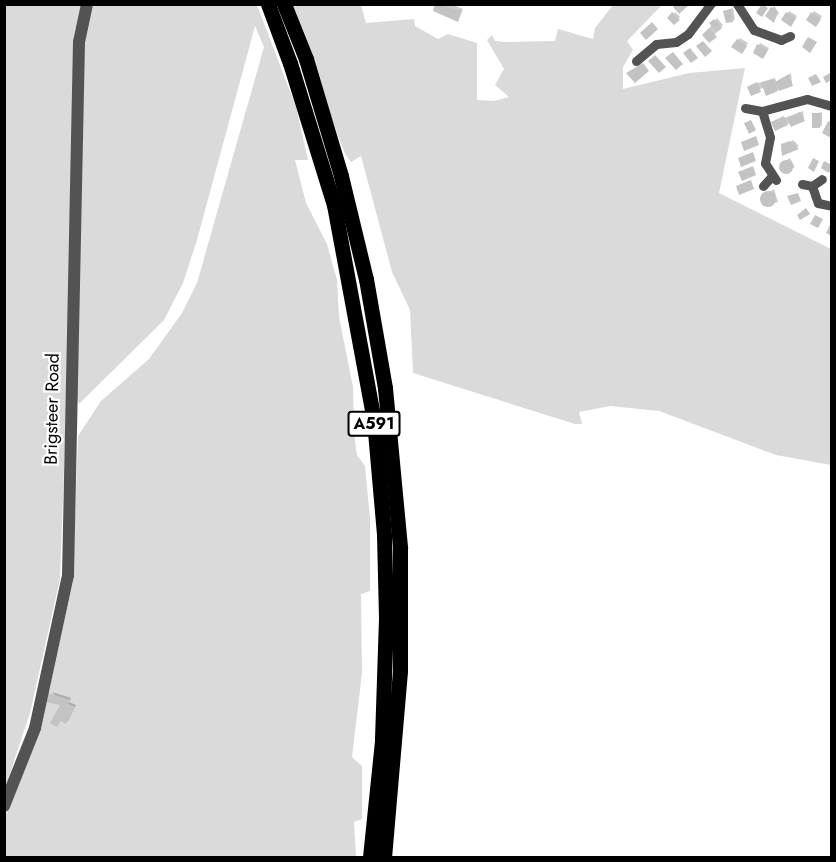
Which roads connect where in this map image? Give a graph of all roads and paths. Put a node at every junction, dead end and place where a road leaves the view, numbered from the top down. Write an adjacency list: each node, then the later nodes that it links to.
1 (87, 4): 16 (street, Brigsteer Road)
2 (268, 4): 17 (highway, A591)
3 (284, 4): 18 (highway, A591)
4 (711, 4): 7 (street)
5 (736, 4): 6 (street)
6 (790, 36)
7 (636, 61)
8 (831, 106): 10 (street)
9 (745, 108): 10 (street)
10 (762, 111): 13 (street)
11 (822, 179): 14 (street)
12 (802, 184): 14 (street)
13 (763, 186)
14 (812, 186): 15 (street)
15 (831, 206)
16 (4, 806)
17 (370, 858)
18 (384, 858)

